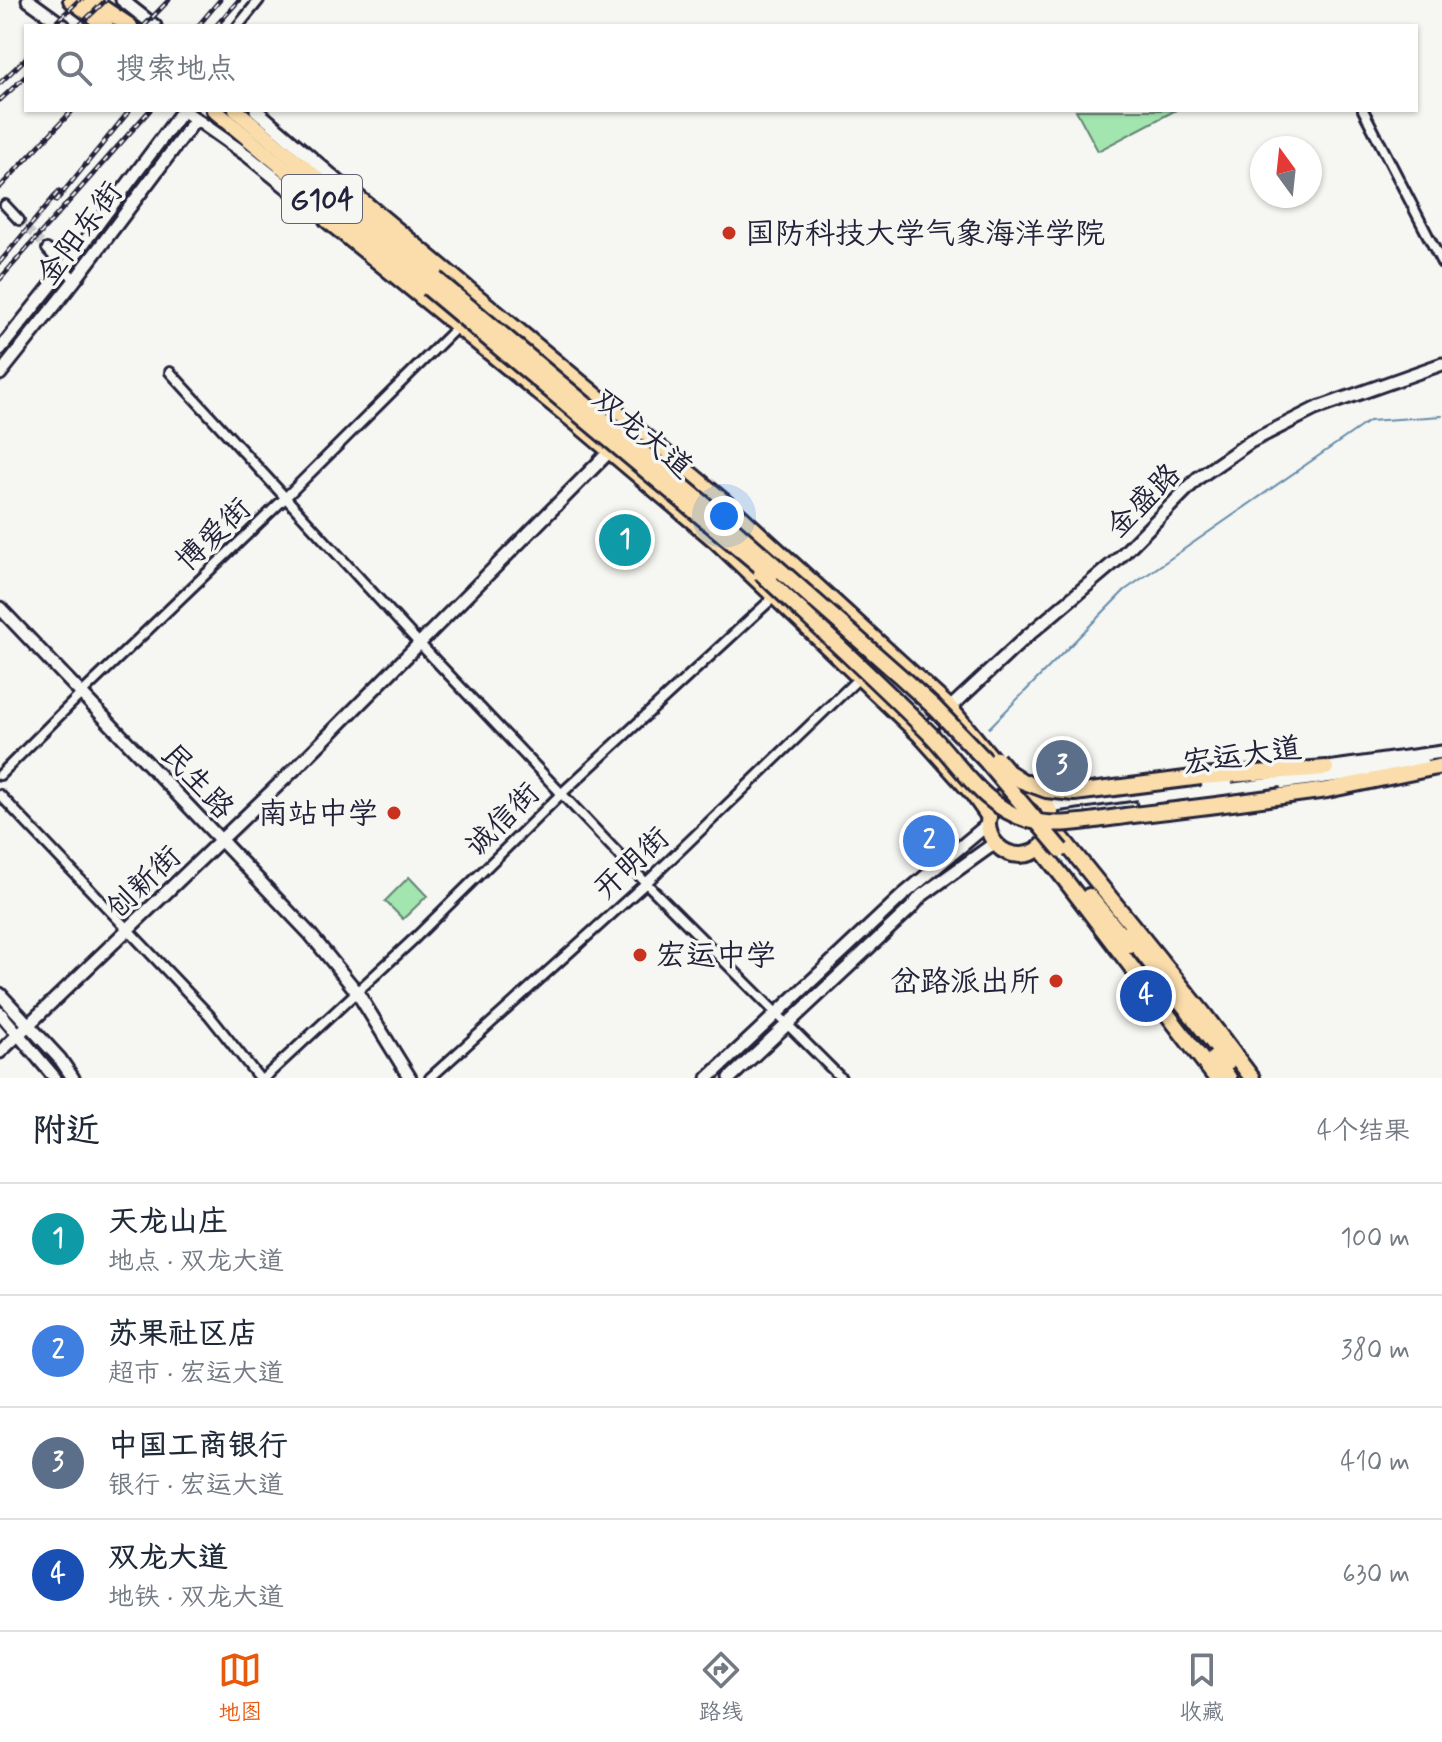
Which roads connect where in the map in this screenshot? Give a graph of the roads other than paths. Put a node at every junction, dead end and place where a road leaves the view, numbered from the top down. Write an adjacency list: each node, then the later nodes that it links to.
1 (28, 0): 6 (street)
2 (71, 0): 7 (highway)
3 (91, 0): 8 (highway)
4 (122, 0): 9 (street)
5 (259, 0): 10 (street)
6 (61, 24)
7 (103, 24)
8 (127, 24)
9 (152, 24)
10 (240, 24)
11 (182, 112): 24 (street, 金阳东街)
12 (186, 112): 17 (street)
13 (217, 112): 26 (highway, 双龙大道 / G104)
14 (238, 112): 26 (highway, 双龙大道 / G104)
15 (1364, 112): 23 (street)
16 (258, 113): 18 (street)
17 (196, 119): 21 (street); 25 (street, 金阳东街)
18 (344, 186): 41 (highway, 双龙大道 / G104)
19 (5, 205): 20 (street)
20 (19, 220)
21 (327, 220): 27 (highway, 双龙大道 / G104)
22 (47, 249): 24 (street)
23 (1442, 263)
24 (65, 268): 25 (street); 28 (street, 金阳东街)
25 (75, 280): 32 (street, 金阳东街)
26 (432, 284): 31 (highway, 双龙大道 / G104, bridge); 35 (highway, 双龙大道 / G104, bridge)
27 (457, 327): 33 (highway, 双龙大道 / G104); 34 (street, 博爱街)
28 (0, 349)
29 (1442, 364): 41 (street, 金盛路)
30 (170, 372): 34 (street)
31 (548, 373): 45 (highway, bridge); 75 (highway, 双龙大道 / G104, bridge)
32 (0, 374)
33 (610, 451): 36 (highway, 双龙大道 / G104); 38 (street, 创新街)
34 (285, 498): 38 (street); 40 (street, 博爱街)
35 (722, 533): 44 (highway, bridge); 74 (highway, 双龙大道 / G104, bridge)
36 (775, 596): 39 (highway, 双龙大道 / G104); 48 (street, 诚信街)
37 (0, 608): 40 (street, 民生路)
38 (419, 643): 48 (street); 52 (street, 创新街)
39 (860, 677): 42 (highway, 双龙大道 / G104); 55 (street, 开明街)
40 (82, 693): 46 (street, 博爱街); 52 (street, 民生路)
41 (950, 708): 42 (street, 金盛路); 47 (highway, 双龙大道 / G104)
42 (920, 735): 51 (highway, 双龙大道 / G104)
43 (1442, 752): 45 (street, 宏运大道)
44 (1442, 763): 50 (street, 宏运大道)
45 (1326, 768): 50 (street, 宏运大道)
46 (0, 775)
47 (1018, 791): 50 (highway); 51 (highway)
48 (562, 793): 55 (street); 57 (street, 诚信街)
49 (0, 795): 56 (street)
50 (1050, 815): 54 (highway); 76 (highway)
51 (988, 820): 53 (highway); 60 (street)
52 (221, 840): 56 (street, 创新街); 57 (street, 民生路)
53 (995, 843): 54 (highway); 61 (street)
54 (1040, 848): 73 (highway)
55 (646, 883): 60 (street); 69 (street, 开明街)
56 (128, 930): 62 (street, 创新街); 67 (street)
57 (357, 992): 67 (street, 诚信街); 68 (street, 民生路)
58 (0, 994): 62 (street)
59 (0, 1013): 63 (street)
60 (775, 1013): 61 (street); 70 (street)
61 (788, 1023): 71 (street); 72 (street)
62 (28, 1025): 63 (street, 创新街); 66 (street)
63 (19, 1034): 64 (street, 创新街); 65 (street)
64 (0, 1052)
65 (55, 1078)
66 (73, 1078)
67 (262, 1078)
68 (410, 1078)
69 (430, 1078)
70 (708, 1078)
71 (730, 1078)
72 (841, 1078)
73 (1216, 1078)
74 (1229, 1078)
75 (1241, 1078)
76 (1252, 1078)

